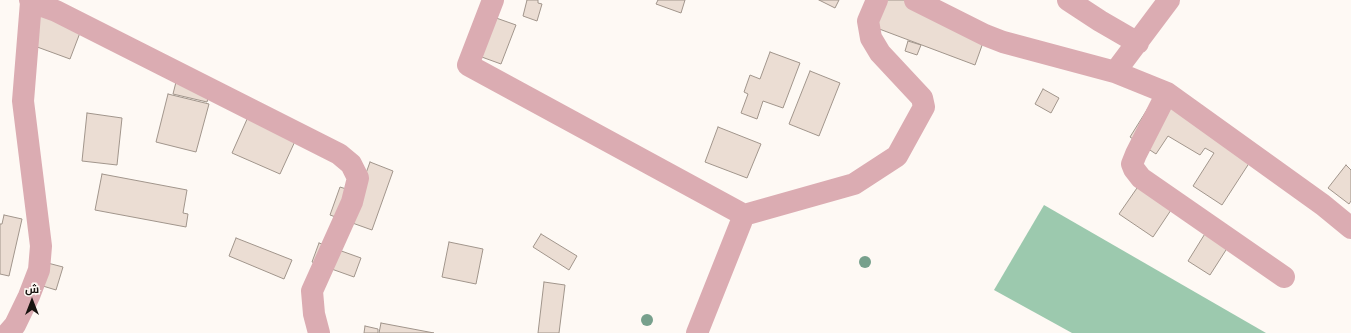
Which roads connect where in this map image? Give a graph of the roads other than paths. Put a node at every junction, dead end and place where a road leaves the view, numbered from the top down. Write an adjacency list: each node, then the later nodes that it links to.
1 (493, 0): 10 (street)
2 (877, 0): 10 (street)
3 (914, 0): 8 (street)
4 (1068, 0): 7 (street)
5 (1169, 0): 7 (street)
6 (30, 1): 13 (street); 14 (street)
7 (1138, 43): 8 (street)
8 (1115, 72): 9 (street)
9 (1167, 93): 11 (street); 12 (street)
10 (744, 215): 15 (street)
11 (1351, 228)
12 (1284, 277)
13 (8, 333)
14 (319, 333)
15 (697, 333)

